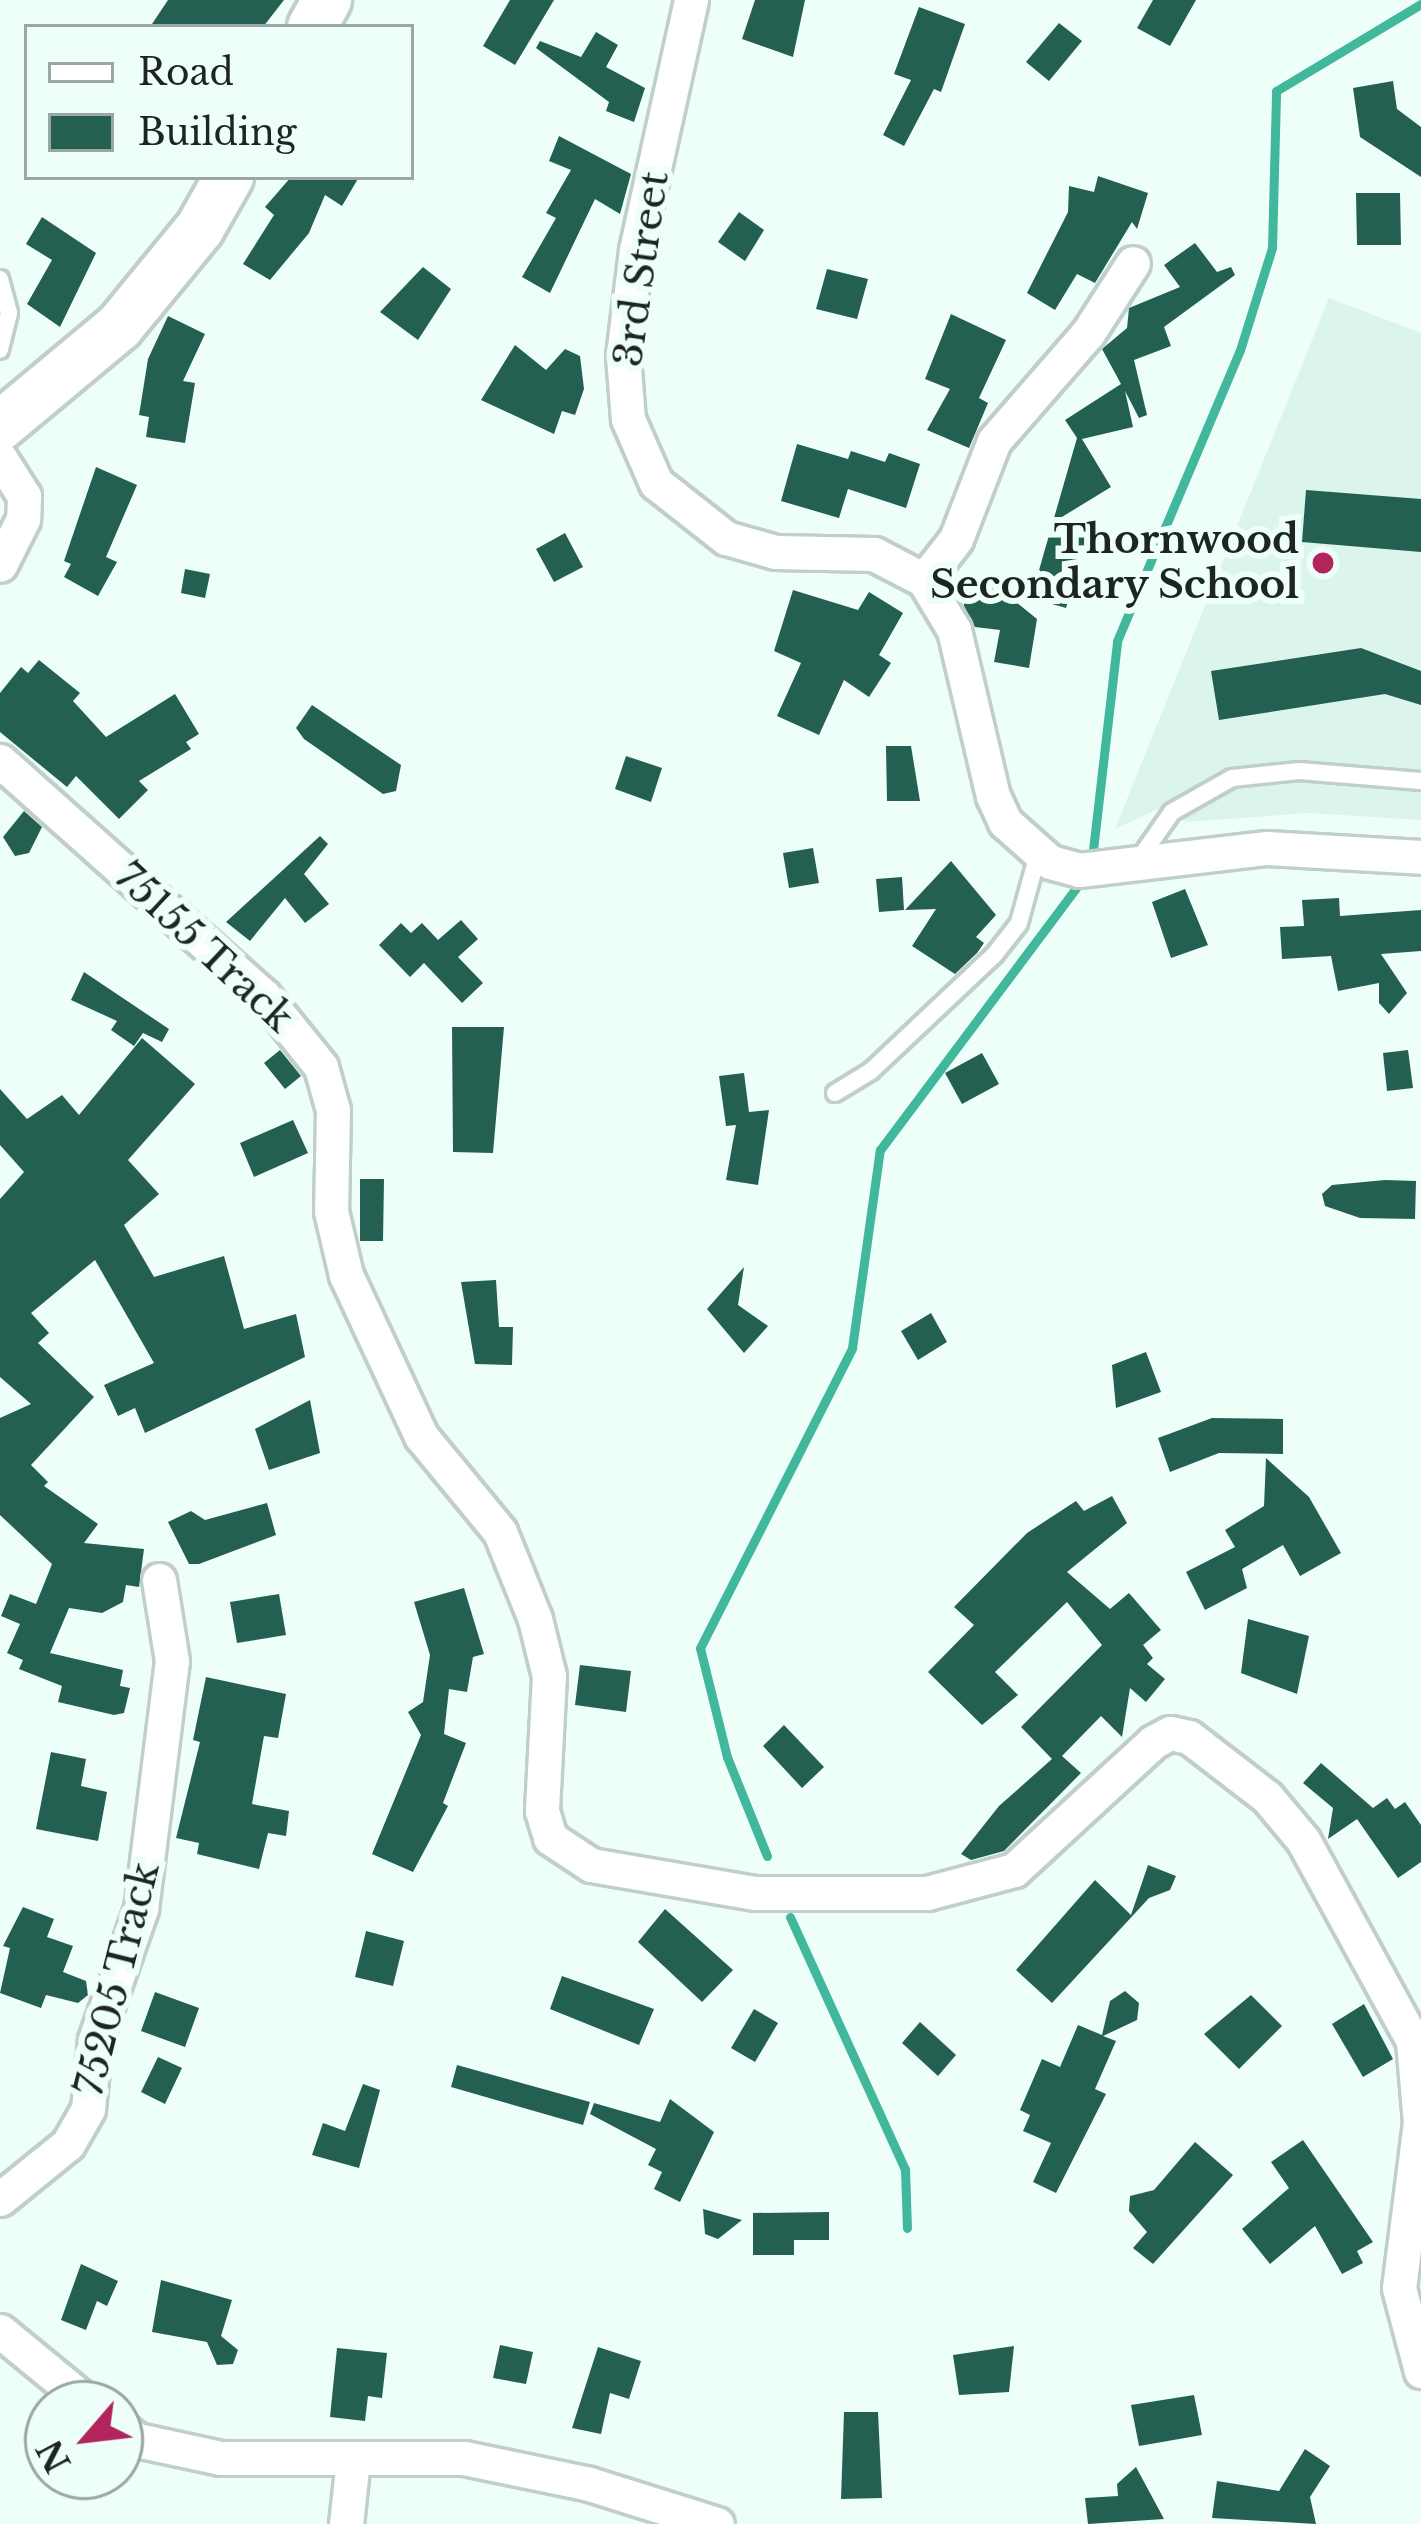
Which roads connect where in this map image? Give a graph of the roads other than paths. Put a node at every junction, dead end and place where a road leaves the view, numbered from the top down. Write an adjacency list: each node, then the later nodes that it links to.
1 (691, 0): 9 (street, 3rd Street)
2 (227, 180): 6 (street)
3 (1132, 263): 9 (street)
4 (0, 279): 5 (lane)
5 (0, 350)
6 (0, 426)
7 (0, 458): 8 (street)
8 (0, 565)
9 (924, 580): 12 (street)
10 (0, 761): 19 (street, 75155 Track)
11 (1421, 781): 14 (lane)
12 (1038, 854): 14 (street); 15 (lane)
13 (1421, 857): 14 (street)
14 (1138, 861)
15 (835, 1093)
16 (160, 1580): 17 (street, 75205 Track)
17 (0, 2199)
18 (0, 2330): 20 (street)
19 (1421, 2372)
20 (60, 2380)
21 (144, 2442): 22 (street)
22 (353, 2460): 23 (street); 24 (street)
23 (346, 2524)
24 (717, 2524)

